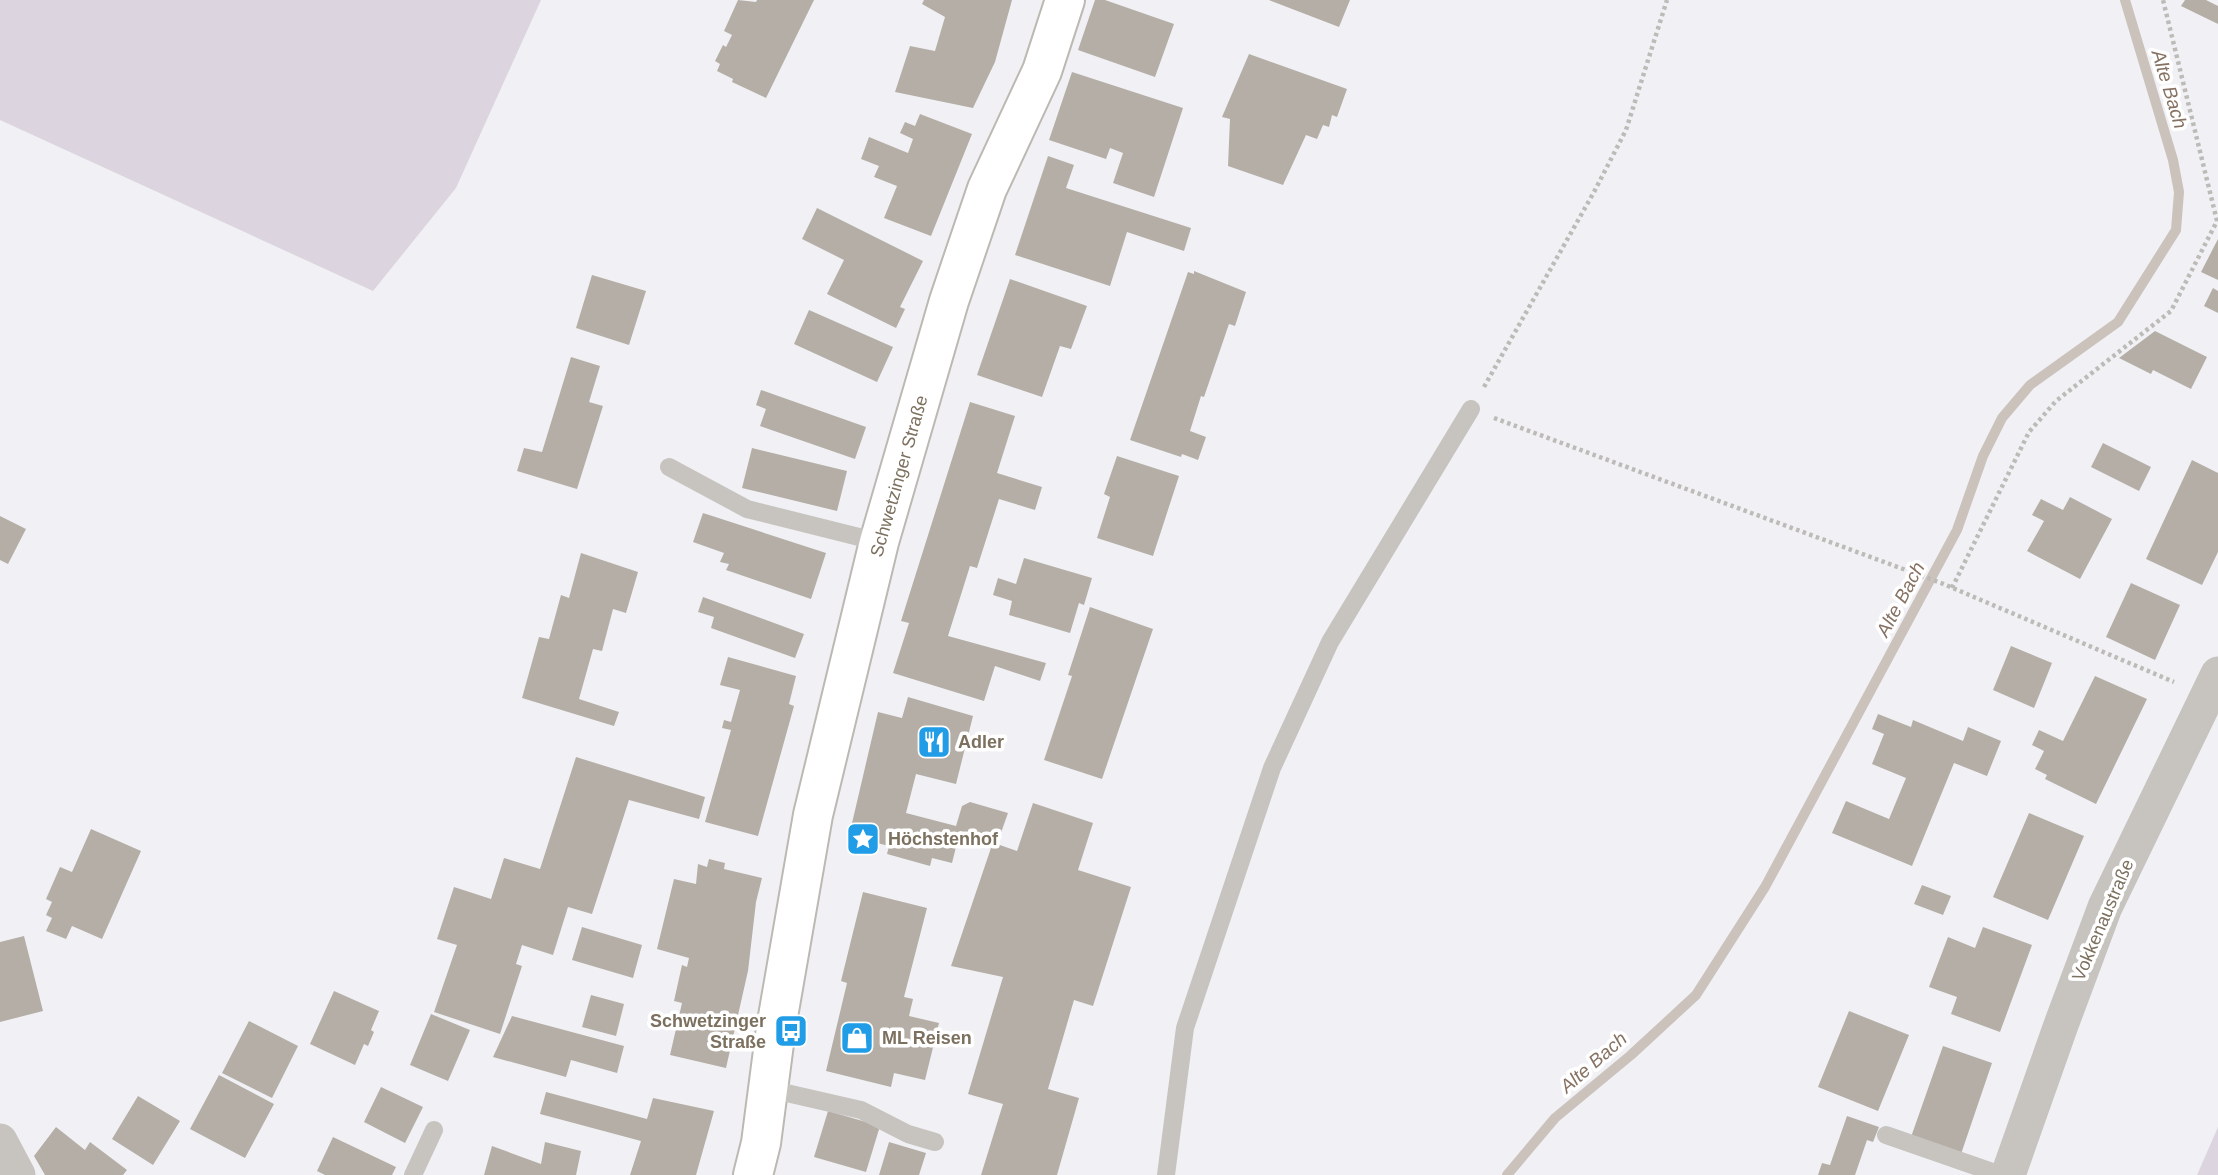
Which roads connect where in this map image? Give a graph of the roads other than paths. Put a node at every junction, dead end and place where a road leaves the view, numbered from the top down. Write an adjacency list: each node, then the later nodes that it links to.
1 (1065, 0): 4 (main road, Schwetzinger Straße)
2 (1471, 410): 14 (lane)
3 (669, 467): 4 (lane)
4 (879, 542): 6 (main road, Schwetzinger Straße)
5 (2212, 685): 16 (street, Vokkenaustraße)
6 (769, 1089): 10 (lane); 13 (main road, Schwetzinger Straße)
7 (434, 1130): 12 (lane)
8 (1886, 1135): 15 (lane)
9 (0, 1141): 11 (street)
10 (935, 1142)
11 (18, 1175)
12 (413, 1175)
13 (753, 1175)
14 (1166, 1175)
15 (2001, 1175)
16 (2008, 1175)

